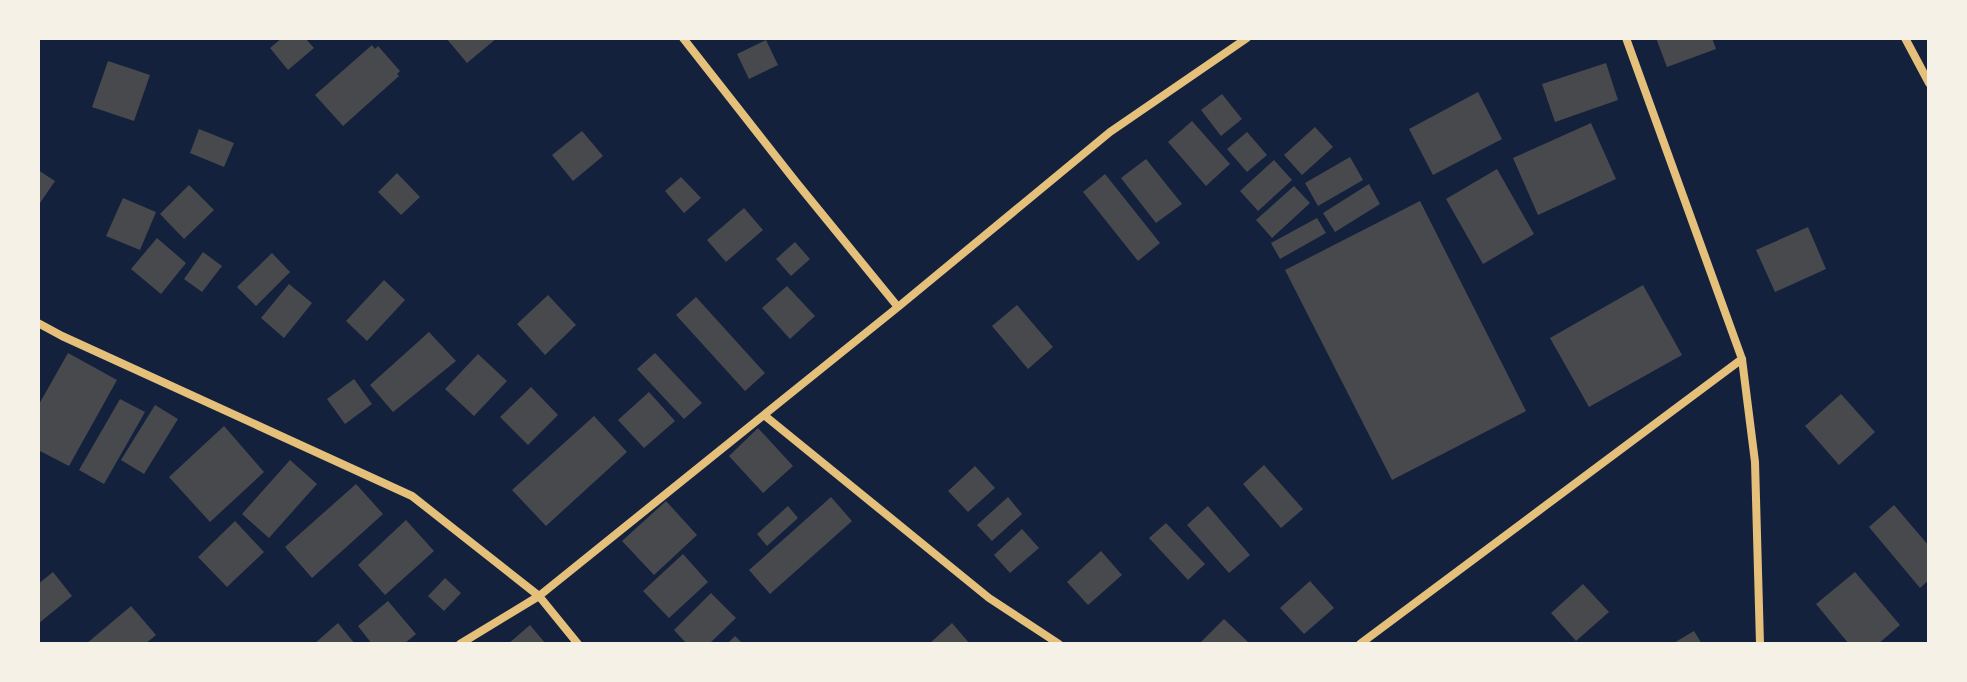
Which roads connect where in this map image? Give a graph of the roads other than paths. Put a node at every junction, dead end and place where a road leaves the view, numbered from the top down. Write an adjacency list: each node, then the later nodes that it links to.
1 (683, 38): 6 (street)
2 (1247, 38): 6 (street)
3 (1626, 38): 8 (street)
4 (1905, 38): 5 (street)
5 (1929, 83)
6 (898, 307): 9 (street)
7 (38, 323): 10 (street)
8 (1742, 359): 14 (street); 15 (street)
9 (764, 415): 10 (street); 13 (street)
10 (539, 596): 11 (street); 12 (street)
11 (460, 644)
12 (578, 644)
13 (1059, 644)
14 (1360, 644)
15 (1760, 644)

